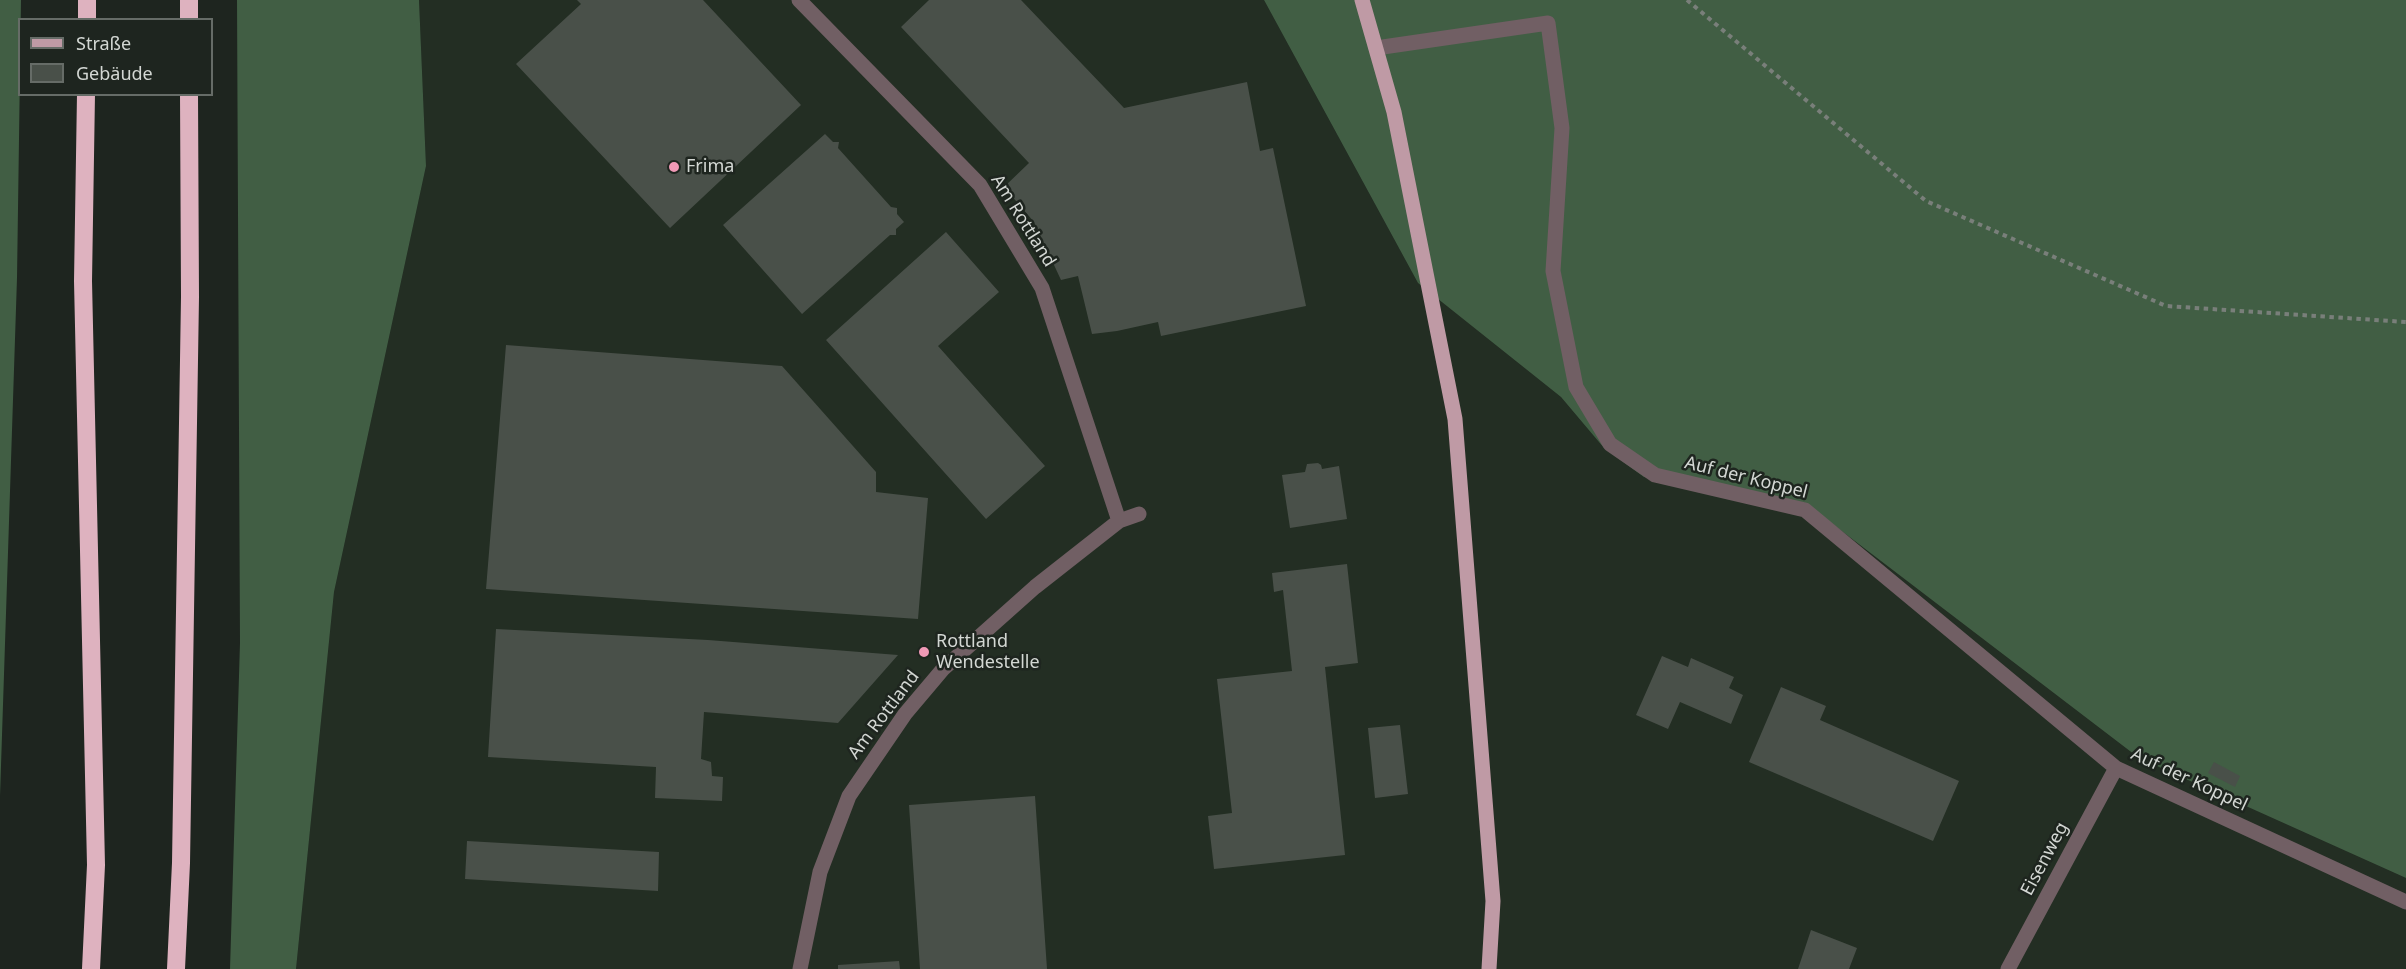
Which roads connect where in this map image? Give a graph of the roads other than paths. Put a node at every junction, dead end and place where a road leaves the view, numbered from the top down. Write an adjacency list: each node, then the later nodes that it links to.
1 (87, 0): 5 (highway)
2 (189, 0): 6 (highway)
3 (799, 0): 11 (street, Am Rottland)
4 (1362, 0): 7 (main road)
5 (87, 18)
6 (189, 18)
7 (1376, 48): 12 (street, Auf der Koppel); 17 (main road)
8 (86, 96): 14 (highway)
9 (189, 96): 15 (highway)
10 (1140, 514): 11 (street, Am Rottland)
11 (1119, 521): 16 (street, Am Rottland)
12 (2116, 768): 13 (street, Auf der Koppel); 18 (street, Eisenweg)
13 (2406, 902)
14 (91, 969)
15 (176, 969)
16 (800, 969)
17 (1489, 969)
18 (2008, 969)

